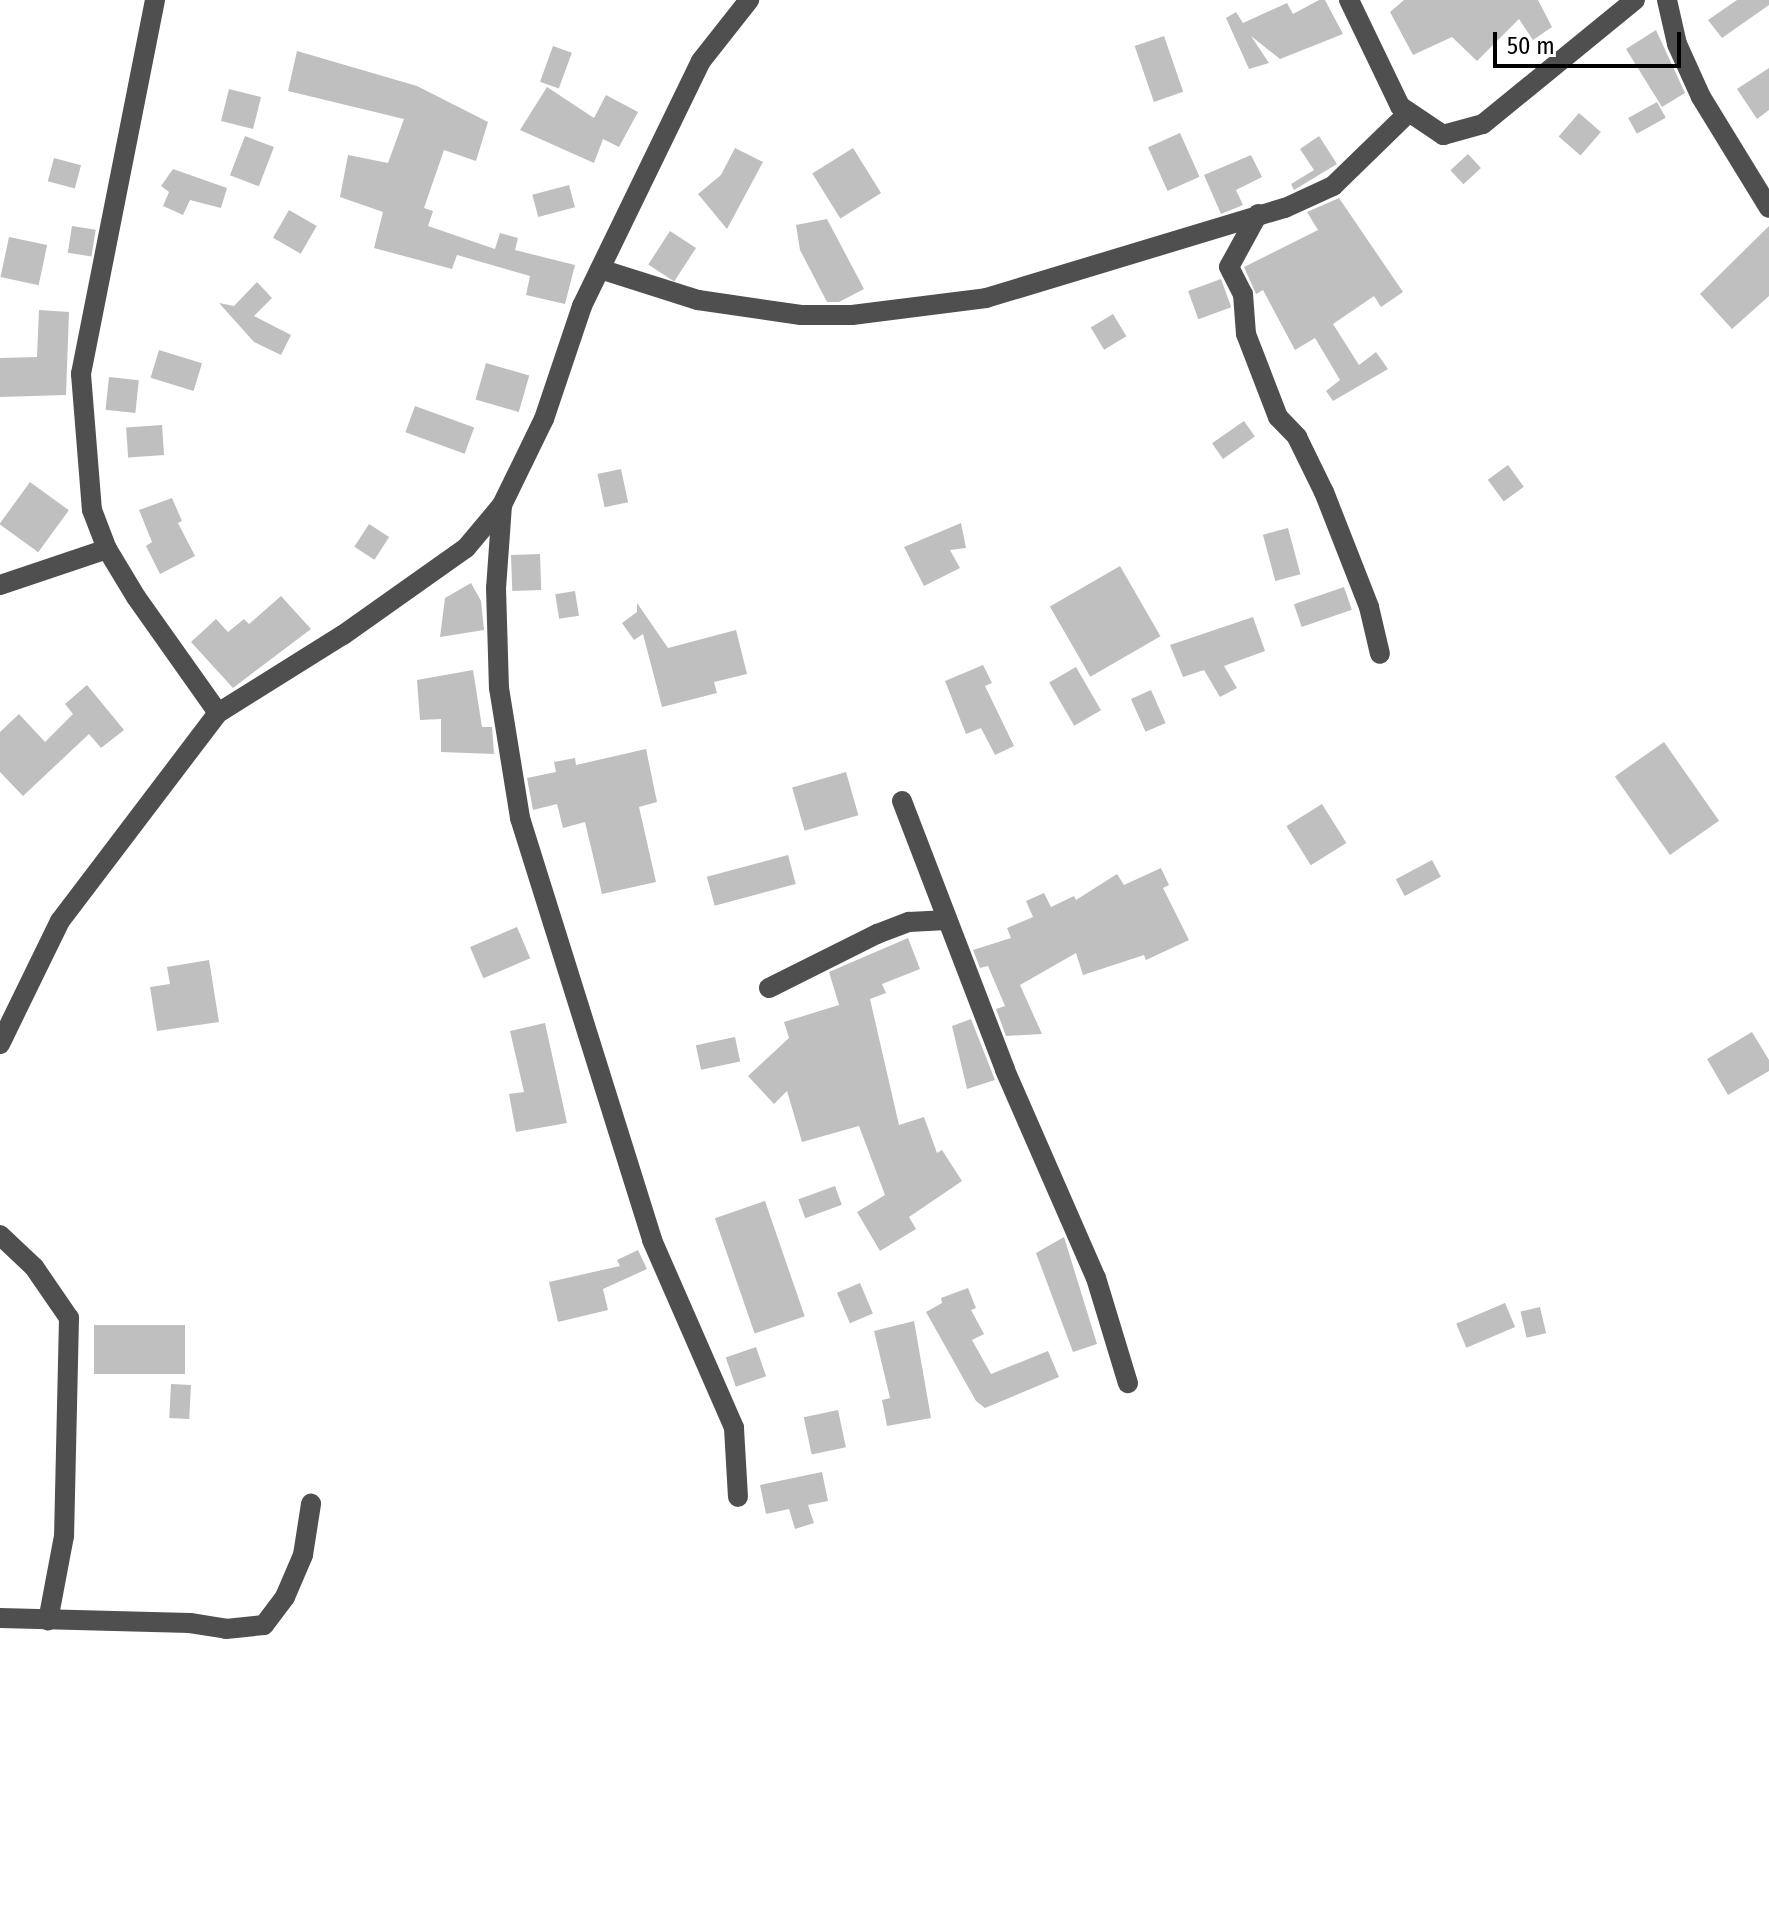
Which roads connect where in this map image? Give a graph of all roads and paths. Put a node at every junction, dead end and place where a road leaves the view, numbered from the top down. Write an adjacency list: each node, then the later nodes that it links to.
1 (155, 0): 11 (street)
2 (749, 0): 9 (street)
3 (1349, 0): 6 (street)
4 (1635, 0): 6 (street)
5 (1667, 0): 7 (street)
6 (1408, 113): 8 (street)
7 (1769, 208)
8 (1258, 214): 9 (street); 13 (street)
9 (600, 269): 10 (street)
10 (502, 505): 14 (street); 21 (street)
11 (107, 549): 12 (street); 14 (street)
12 (0, 585)
13 (1380, 654)
14 (218, 713): 18 (street)
15 (902, 801): 16 (street)
16 (947, 920): 17 (street); 20 (street)
17 (769, 988)
18 (0, 1044)
19 (0, 1235): 24 (street)
20 (1128, 1383)
21 (738, 1497)
22 (311, 1504): 24 (street)
23 (0, 1618): 24 (street)
24 (48, 1621)

